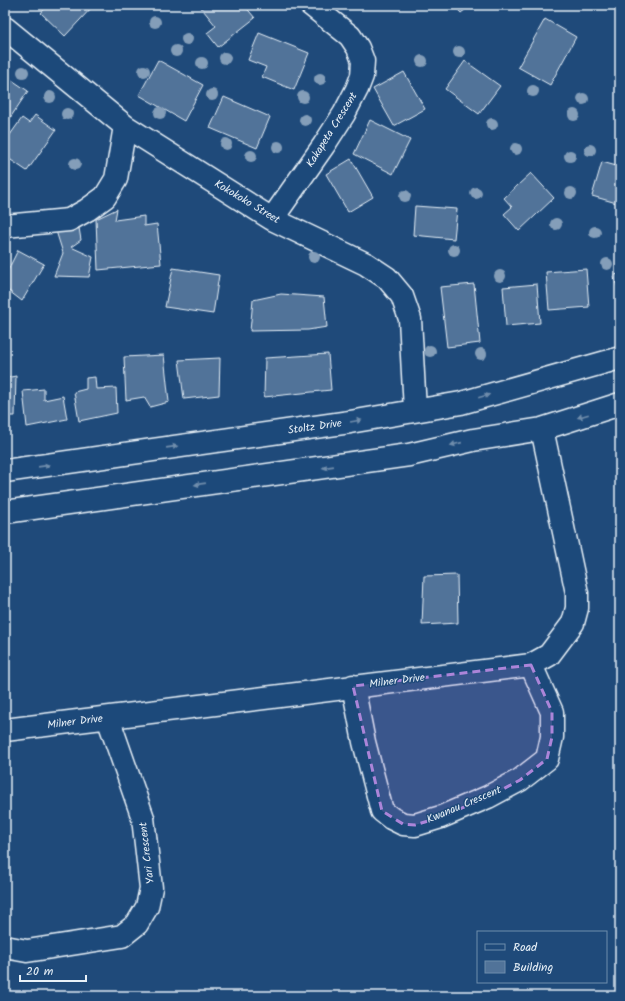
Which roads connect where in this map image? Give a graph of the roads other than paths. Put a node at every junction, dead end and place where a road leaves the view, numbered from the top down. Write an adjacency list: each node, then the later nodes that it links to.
1 (310, 5): 4 (street, Kakapeta Crescent)
2 (5, 28): 3 (street, Kokokoko Street)
3 (125, 126): 4 (street, Kokokoko Street); 5 (street)
4 (272, 219): 8 (street, Kokokoko Street)
5 (5, 226)
6 (620, 358): 8 (street, Stoltz Drive, one-way to 6)
7 (620, 404): 9 (street, one-way to 9)
8 (415, 410): 10 (street, Stoltz Drive, one-way to 8)
9 (542, 428): 11 (street, one-way to 11); 12 (street, Milner Drive)
10 (5, 471)
11 (5, 512)
12 (531, 665): 13 (street, Milner Drive); 13 (street, Kwanau Crescent)
13 (353, 686): 14 (street, Milner Drive)
14 (108, 718): 15 (street, Milner Drive); 16 (street, Yari Crescent)
15 (5, 730)
16 (5, 947)

